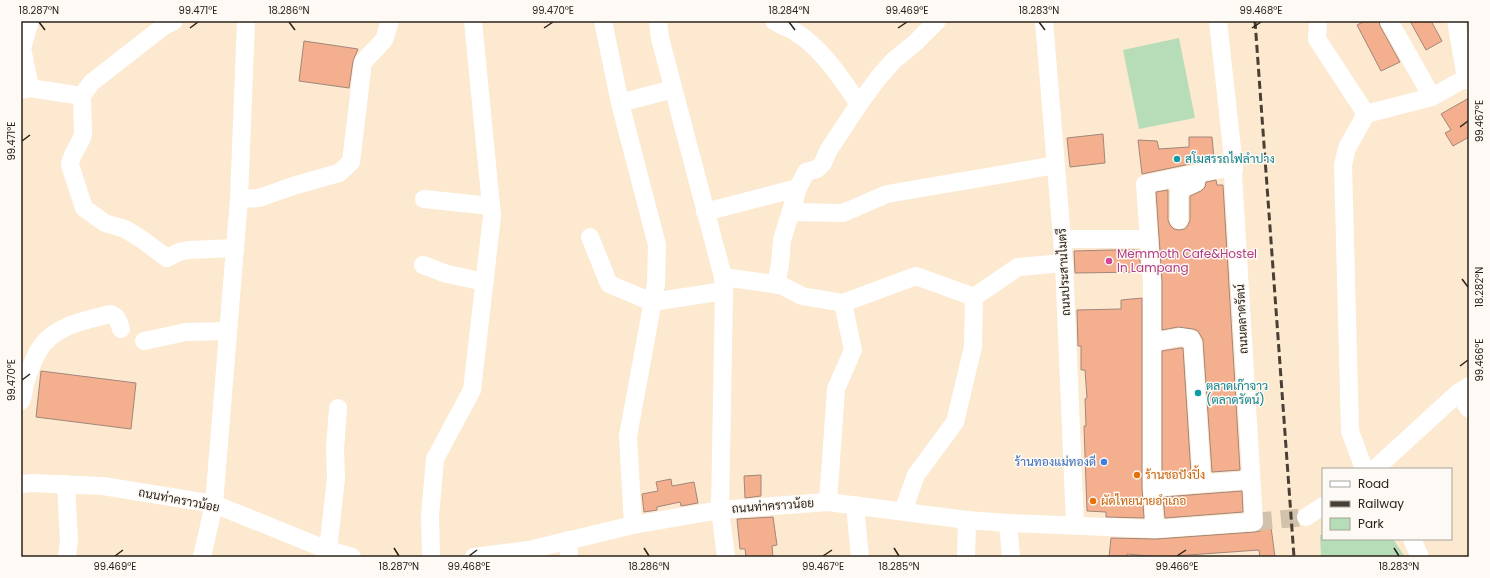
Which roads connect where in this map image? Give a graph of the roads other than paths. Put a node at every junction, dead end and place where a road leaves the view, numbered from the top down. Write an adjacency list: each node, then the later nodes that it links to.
1 (30, 21): 16 (street)
2 (174, 21): 18 (street)
3 (246, 21): 26 (street)
4 (390, 21): 26 (street)
5 (473, 21): 28 (street)
6 (603, 21): 20 (street)
7 (658, 21): 17 (street)
8 (774, 21): 21 (street)
9 (936, 21): 21 (street)
10 (1044, 21): 23 (street, ถนนประสานไมตรี)
11 (1218, 21): 24 (street, ถนนตลาดรัตน์)
12 (1318, 21): 22 (street)
13 (1389, 21): 19 (street)
14 (1456, 21): 15 (street)
15 (1468, 80): 19 (street)
16 (25, 89): 18 (street)
17 (673, 89): 20 (street); 29 (street)
18 (82, 96): 35 (street)
19 (1432, 97): 22 (street)
20 (620, 103): 42 (street)
21 (858, 104): 25 (street)
22 (1366, 114): 52 (street)
23 (1056, 165): 30 (street); 33 (street, ถนนประสานไมตรี)
24 (1234, 171): 31 (street); 34 (street); 54 (street, ถนนตลาดรัตน์)
25 (798, 188): 29 (street); 30 (street)
26 (239, 199): 35 (street)
27 (424, 199): 28 (street)
28 (491, 206): 38 (street)
29 (705, 212): 39 (street)
30 (791, 212): 40 (street)
31 (1180, 220)
32 (590, 237): 42 (street)
33 (1063, 239): 34 (street); 36 (street, ถนนประสานไมตรี)
34 (1148, 239): 47 (street)
35 (235, 248): 45 (street)
36 (1064, 263): 41 (street); 69 (street, ถนนประสานไมตรี)
37 (422, 265): 38 (street)
38 (485, 282): 78 (street)
39 (723, 284): 40 (street); 42 (street); 63 (street)
40 (776, 285): 43 (street)
41 (974, 297): 43 (street); 64 (street)
42 (652, 302): 70 (street)
43 (843, 303): 59 (street)
44 (121, 329): 49 (street)
45 (228, 331): 46 (street); 60 (street)
46 (144, 341)
47 (1153, 342): 55 (street); 58 (street)
48 (1464, 389): 51 (street); 53 (street)
49 (21, 402)
50 (338, 408): 74 (street)
51 (1469, 409)
52 (1364, 468)
53 (1375, 468)
54 (1251, 480): 55 (street); 67 (street, ถนนตลาดรัตน์)
55 (1202, 483): 58 (street)
56 (21, 484): 57 (street, ถนนท่าคราวน้อย)
57 (66, 484): 60 (street, ถนนท่าคราวน้อย); 75 (street)
58 (1152, 488): 71 (street)
59 (828, 502): 61 (street, ถนนท่าคราวน้อย); 63 (street, ถนนท่าคราวน้อย)
60 (214, 504): 74 (street, ถนนท่าคราวน้อย); 76 (street)
61 (855, 505): 64 (street, ถนนท่าคราวน้อย); 81 (street)
62 (1322, 507): 65 (street)
63 (720, 510): 70 (street, ถนนท่าคราวน้อย); 80 (street)
64 (903, 511): 66 (street, ถนนท่าคราวน้อย)
65 (1306, 517)
66 (966, 520): 68 (street, ถนนท่าคราวน้อย); 82 (street)
67 (1254, 522): 71 (street, ถนนท่าคราวน้อย)
68 (1008, 523): 69 (street, ถนนท่าคราวน้อย); 83 (street)
69 (1076, 524): 71 (street, ถนนท่าคราวน้อย)
70 (633, 525): 73 (street, ถนนท่าคราวน้อย)
71 (1155, 529)
72 (1412, 540): 84 (street)
73 (568, 548): 79 (street, ถนนท่าคราวน้อย)
74 (328, 550): 77 (street, ถนนท่าคราวน้อย)
75 (67, 557)
76 (202, 557)
77 (352, 557)
78 (431, 557)
79 (474, 557)
80 (726, 557)
81 (860, 557)
82 (966, 557)
83 (1011, 557)
84 (1420, 557)

